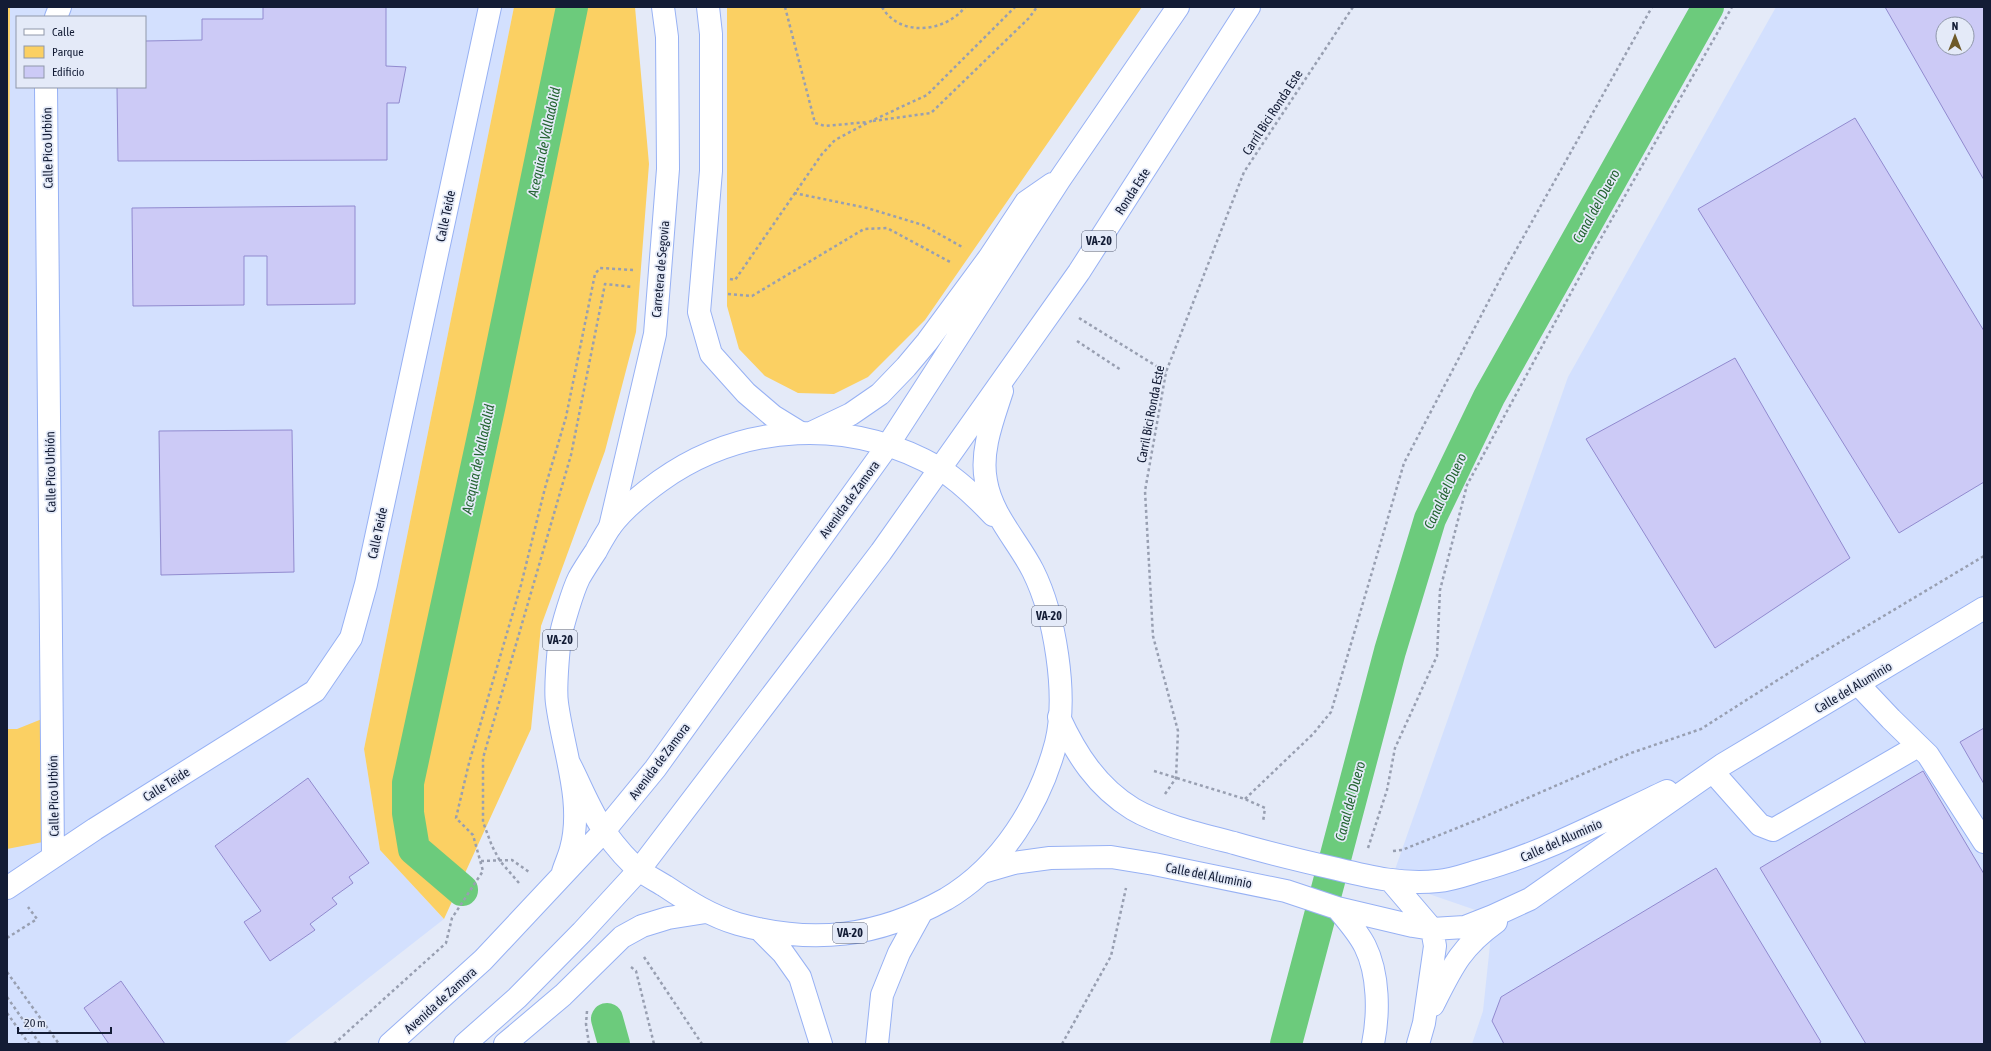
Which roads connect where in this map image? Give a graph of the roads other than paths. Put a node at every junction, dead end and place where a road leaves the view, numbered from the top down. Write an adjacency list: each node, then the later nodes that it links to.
1 (490, 7): 22 (main road, Calle Teide)
2 (663, 7): 13 (main road, Carretera de Segovia)
3 (708, 7): 9 (main road)
4 (1178, 7): 7 (main road)
5 (1250, 7): 8 (main road, Ronda Este / VA-20)
6 (46, 88): 22 (main road, Calle Pico Urbión)
7 (1060, 179): 9 (main road); 10 (main road)
8 (1009, 370): 11 (main road, Ronda Este / VA-20); 12 (main road)
9 (806, 432): 10 (main road, VA-20); 13 (main road, VA-20)
10 (888, 445): 11 (main road, VA-20); 20 (main road, Avenida de Zamora)
11 (939, 468): 12 (main road, VA-20); 23 (main road)
12 (1003, 525): 16 (main road, VA-20)
13 (610, 527): 18 (main road, VA-20)
14 (1984, 608): 15 (main road, Calle del Aluminio)
15 (1858, 684): 17 (main road); 19 (main road, Calle del Aluminio)
16 (1059, 717): 24 (main road, VA-20); 26 (main road, Calle del Aluminio)
17 (1918, 746): 19 (main road); 21 (main road)
18 (569, 763): 20 (main road, VA-20); 25 (main road)
19 (1717, 768): 26 (main road, Calle del Aluminio); 28 (main road, Calle del Aluminio)
20 (604, 831): 23 (main road, VA-20); 25 (main road, Avenida de Zamora)
21 (1984, 842)
22 (54, 857): 27 (main road, Calle Teide)
23 (639, 870): 30 (main road, VA-20); 36 (main road)
24 (983, 872): 29 (main road, Calle del Aluminio); 31 (main road, VA-20)
25 (561, 877): 35 (main road, Avenida de Zamora)
26 (1391, 881): 33 (main road)
27 (7, 888)
28 (1530, 899): 33 (main road, Calle del Aluminio); 34 (main road)
29 (1337, 908): 33 (main road, Calle del Aluminio); 40 (main road)
30 (706, 912): 32 (main road, VA-20); 37 (main road)
31 (921, 913): 32 (main road, VA-20); 39 (main road)
32 (759, 930): 38 (main road, VA-20)
33 (1432, 930): 34 (main road)
34 (1424, 1023): 41 (main road)
35 (390, 1044)
36 (465, 1044)
37 (505, 1044)
38 (822, 1044)
39 (877, 1044)
40 (1373, 1044)
41 (1418, 1044)

